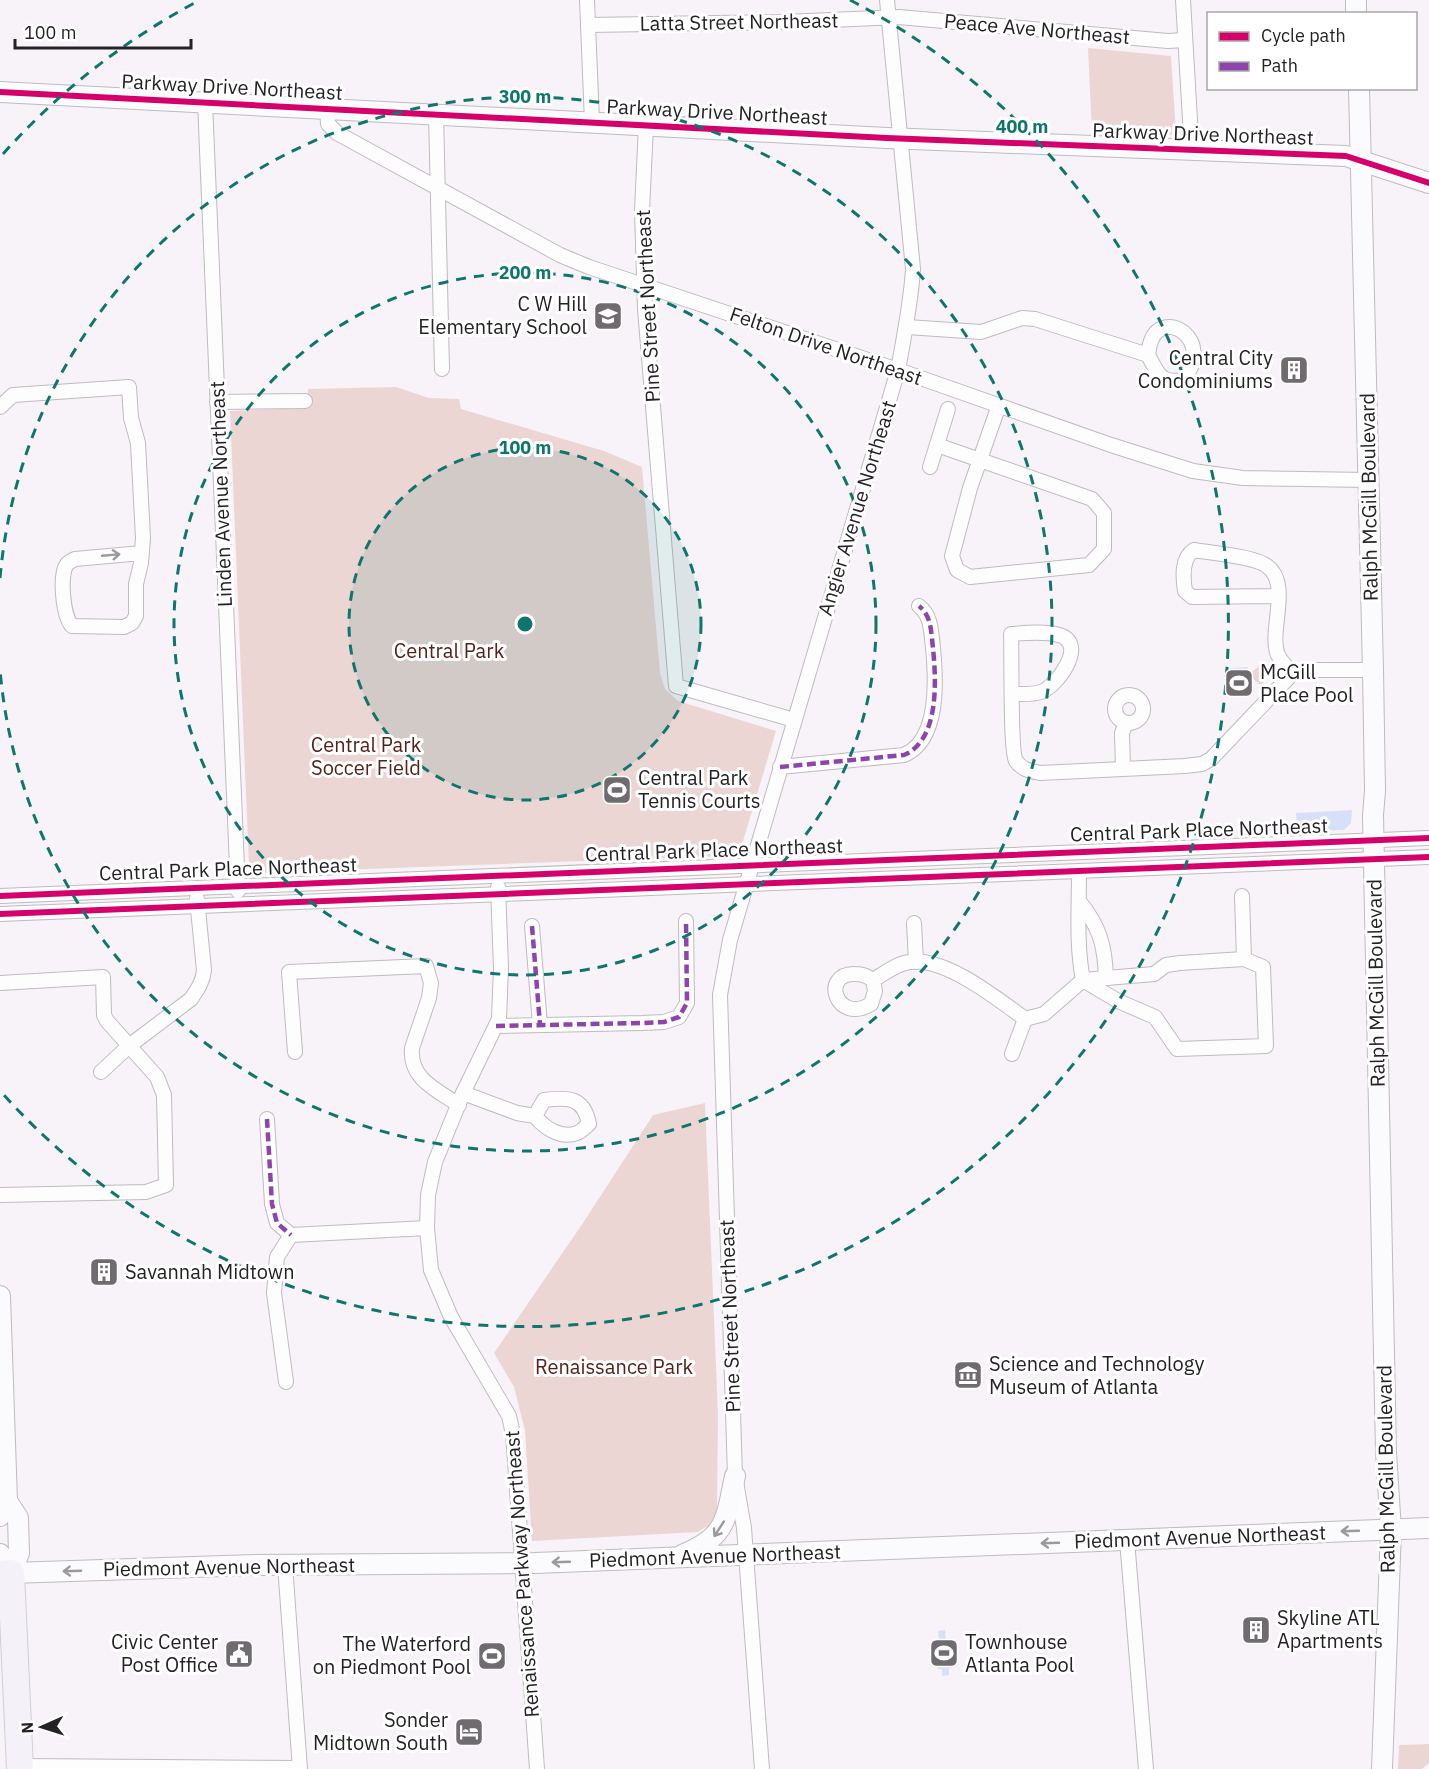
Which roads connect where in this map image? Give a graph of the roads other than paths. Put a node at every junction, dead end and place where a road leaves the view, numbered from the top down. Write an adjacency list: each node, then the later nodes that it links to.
1 (587, 0): 5 (street)
2 (887, 0): 4 (street, Angier Avenue Northeast)
3 (1183, 0): 6 (street)
4 (889, 18): 5 (street, Latta Street Northeast); 6 (street, Peace Ave Northeast); 14 (street, Angier Avenue Northeast)
5 (588, 25): 12 (street)
6 (1185, 40): 15 (street)
7 (1359, 90): 16 (main road, Ralph McGill Boulevard)
8 (0, 92): 9 (main road, Parkway Drive Northeast)
9 (205, 102): 10 (main road, Parkway Drive Northeast); 25 (street, Linden Avenue Northeast)
10 (327, 108): 11 (main road, Parkway Drive Northeast); 18 (street, Felton Drive Northeast)
11 (436, 114): 12 (main road, Parkway Drive Northeast); 18 (street)
12 (592, 122): 13 (main road, Parkway Drive Northeast)
13 (646, 125): 14 (main road, Parkway Drive Northeast); 19 (street, Pine Street Northeast)
14 (900, 139): 15 (main road, Parkway Drive Northeast); 20 (street, Angier Avenue Northeast)
15 (1190, 150): 16 (main road, Parkway Drive Northeast)
16 (1362, 161): 17 (main road, Parkway Drive Northeast); 32 (main road, Ralph McGill Boulevard)
17 (1429, 183)
18 (438, 186): 19 (street, Felton Drive Northeast); 22 (street)
19 (645, 285): 23 (street, Felton Drive Northeast); 39 (street, Pine Street Northeast)
20 (907, 327): 21 (street); 23 (street, Angier Avenue Northeast)
21 (1148, 355)
22 (442, 369)
23 (898, 370): 26 (street, Felton Drive Northeast); 39 (street, Angier Avenue Northeast)
24 (305, 400): 25 (street)
25 (217, 402): 50 (street, Linden Avenue Northeast)
26 (999, 405): 30 (street); 32 (street, Felton Drive Northeast)
27 (0, 407): 33 (street)
28 (948, 409): 29 (street)
29 (937, 445): 30 (street); 31 (street)
30 (979, 459): 30 (street)
31 (930, 467)
32 (1369, 480): 36 (main road, Ralph McGill Boulevard)
33 (142, 553): 33 (street, one-way to 33)
34 (1278, 596): 34 (street); 37 (street)
35 (919, 606): 41 (street)
36 (1373, 670): 37 (street); 44 (main road, Ralph McGill Boulevard)
37 (1293, 673): 42 (street)
38 (1012, 694): 38 (street); 42 (street)
39 (794, 720): 41 (street, Angier Avenue Northeast)
40 (1126, 723): 42 (street)
41 (780, 767): 46 (street, Angier Avenue Northeast)
42 (1123, 768)
43 (1429, 838): 44 (street, Central Park Place Northeast)
44 (1374, 850): 45 (street, Central Park Place Northeast); 46 (street, Central Park Place Northeast); 47 (street, Central Park Place Northeast); 89 (main road, Ralph McGill Boulevard)
45 (1429, 857)
46 (751, 865): 48 (street, Central Park Place Northeast); 49 (street, Pine Street Northeast)
47 (1079, 871): 49 (street, Central Park Place Northeast); 57 (street)
48 (498, 874): 50 (street, Central Park Place Northeast); 52 (street, Renaissance Parkway Northeast)
49 (746, 883): 52 (street, Central Park Place Northeast); 86 (street, Pine Street Northeast)
50 (238, 885): 51 (street, Central Park Place Northeast); 55 (street, Central Park Place Northeast)
51 (197, 887): 53 (street, Central Park Place Northeast); 56 (street)
52 (498, 894): 55 (street, Central Park Place Northeast); 72 (street, Renaissance Parkway Northeast)
53 (0, 896)
54 (1242, 896): 64 (street)
55 (239, 904): 56 (street, Central Park Place Northeast)
56 (198, 906): 58 (street, Central Park Place Northeast); 73 (street)
57 (1079, 907): 62 (street); 63 (street)
58 (0, 914)
59 (686, 921): 71 (street)
60 (914, 923): 65 (street)
61 (532, 926): 71 (street)
62 (1103, 946): 63 (street); 66 (street)
63 (1083, 947): 68 (street)
64 (1244, 959): 66 (street); 68 (street)
65 (916, 962): 67 (street); 70 (street)
66 (1106, 978): 68 (street)
67 (873, 980)
68 (1083, 980): 70 (street)
69 (0, 982): 73 (street)
70 (1025, 1019): 75 (street)
71 (540, 1025): 72 (street)
72 (496, 1026): 77 (street, Renaissance Parkway Northeast)
73 (129, 1046): 76 (street); 80 (street)
74 (295, 1052): 77 (street)
75 (1012, 1054)
76 (101, 1072)
77 (461, 1099): 78 (street); 81 (street, Renaissance Parkway Northeast)
78 (535, 1116)
79 (267, 1119): 82 (street)
80 (0, 1195)
81 (427, 1228): 82 (street); 93 (street, Renaissance Parkway Northeast)
82 (291, 1235): 85 (street)
83 (0, 1296): 84 (main road)
84 (1, 1326): 87 (main road)
85 (286, 1382)
86 (735, 1476): 91 (street, Pine Street Northeast); 92 (main road, one-way to 92)
87 (3, 1508): 95 (main road)
88 (1429, 1528): 89 (main road, Piedmont Avenue Northeast)
89 (1391, 1530): 90 (main road, Piedmont Avenue Northeast, one-way to 90); 101 (main road, Ralph McGill Boulevard)
90 (1127, 1540): 91 (main road, Piedmont Avenue Northeast, one-way to 91); 100 (street)
91 (746, 1555): 92 (main road, Piedmont Avenue Northeast); 99 (street, Pine Street Northeast)
92 (674, 1558): 93 (main road, Piedmont Avenue Northeast, one-way to 93)
93 (522, 1563): 94 (main road, Piedmont Avenue Northeast); 98 (street, Renaissance Parkway Northeast)
94 (285, 1565): 95 (main road, Piedmont Avenue Northeast, one-way to 95); 97 (street)
95 (4, 1567): 96 (highway)
96 (20, 1768): 97 (street)
97 (300, 1769)
98 (537, 1769)
99 (762, 1769)
100 (1146, 1769)
101 (1382, 1769)

